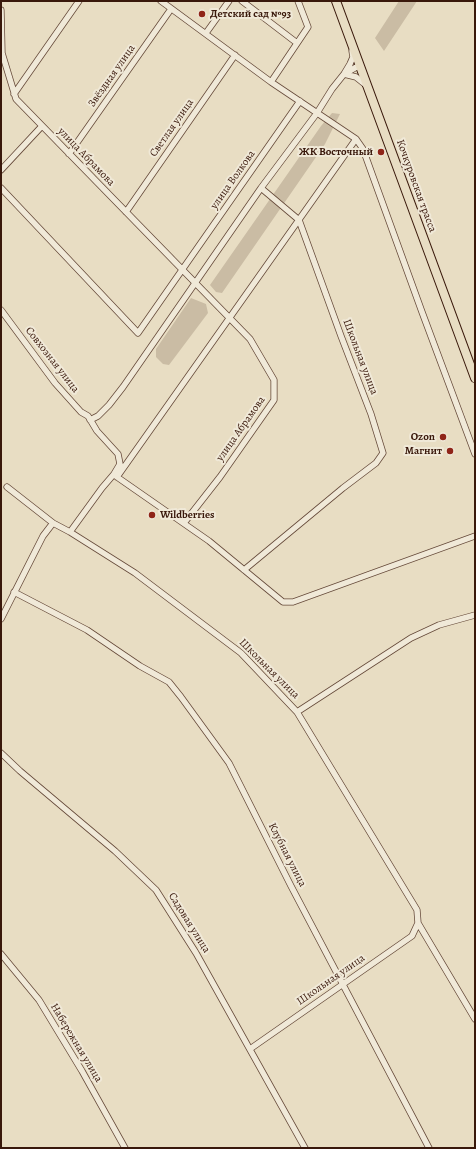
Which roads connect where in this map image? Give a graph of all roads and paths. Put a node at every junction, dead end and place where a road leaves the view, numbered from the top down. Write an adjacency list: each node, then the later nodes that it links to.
1 (79, 1): 17 (street)
2 (161, 1): 7 (street)
3 (229, 1): 10 (street)
4 (242, 1): 11 (street)
5 (298, 1): 11 (street)
6 (336, 1): 9 (main road, Кочкуровская трасса)
7 (171, 9): 10 (street); 22 (street, Звёздная улица)
8 (1, 10): 17 (street, улица Абрамова)
9 (345, 24): 13 (main road, Кочкуровская трасса); 14 (street)
10 (206, 33): 12 (street)
11 (297, 43): 15 (street)
12 (235, 55): 15 (street); 26 (street, Светлая улица)
13 (360, 65): 14 (street); 16 (main road, Кочкуровская трасса)
14 (344, 74): 16 (street); 19 (street)
15 (271, 82): 18 (street)
16 (369, 89): 32 (main road, Кочкуровская трасса)
17 (14, 94): 20 (street, улица Абрамова)
18 (300, 101): 19 (street); 28 (street, улица Волкова)
19 (317, 113): 21 (street); 25 (street)
20 (42, 126): 22 (street, улица Абрамова); 23 (street, улица Абрамова)
21 (356, 139): 27 (street); 34 (street)
22 (69, 154): 26 (street, улица Абрамова)
23 (1, 170)
24 (1, 188): 28 (street)
25 (261, 188): 27 (street); 29 (street)
26 (126, 212): 28 (street, улица Абрамова)
27 (299, 220): 31 (street); 41 (street, Школьная улица)
28 (183, 270): 29 (street, улица Абрамова)
29 (195, 283): 31 (street, улица Абрамова); 33 (street)
30 (1, 310): 33 (street, Совхозная улица)
31 (230, 319): 35 (street); 38 (street, улица Абрамова)
32 (475, 378)
33 (90, 420): 35 (street, Совхозная улица)
34 (475, 454)
35 (115, 476): 38 (street); 39 (street)
36 (7, 487): 37 (street, Школьная улица)
37 (54, 523): 39 (street, Школьная улица); 42 (street)
38 (184, 523): 41 (street)
39 (70, 532): 45 (street, Школьная улица)
40 (475, 536): 41 (street)
41 (244, 570)
42 (14, 592): 44 (street); 49 (street, Клубная улица)
43 (475, 615): 45 (street)
44 (1, 619)
45 (297, 712): 47 (street, Школьная улица)
46 (1, 753): 51 (street, Садовая улица)
47 (418, 922): 49 (street, Школьная улица); 50 (street, Школьная улица)
48 (1, 954): 52 (street, Набережная улица)
49 (343, 985): 51 (street, Школьная улица); 54 (street, Клубная улица)
50 (475, 1019)
51 (250, 1049): 53 (street, Садовая улица)
52 (125, 1148)
53 (305, 1148)
54 (430, 1148)

